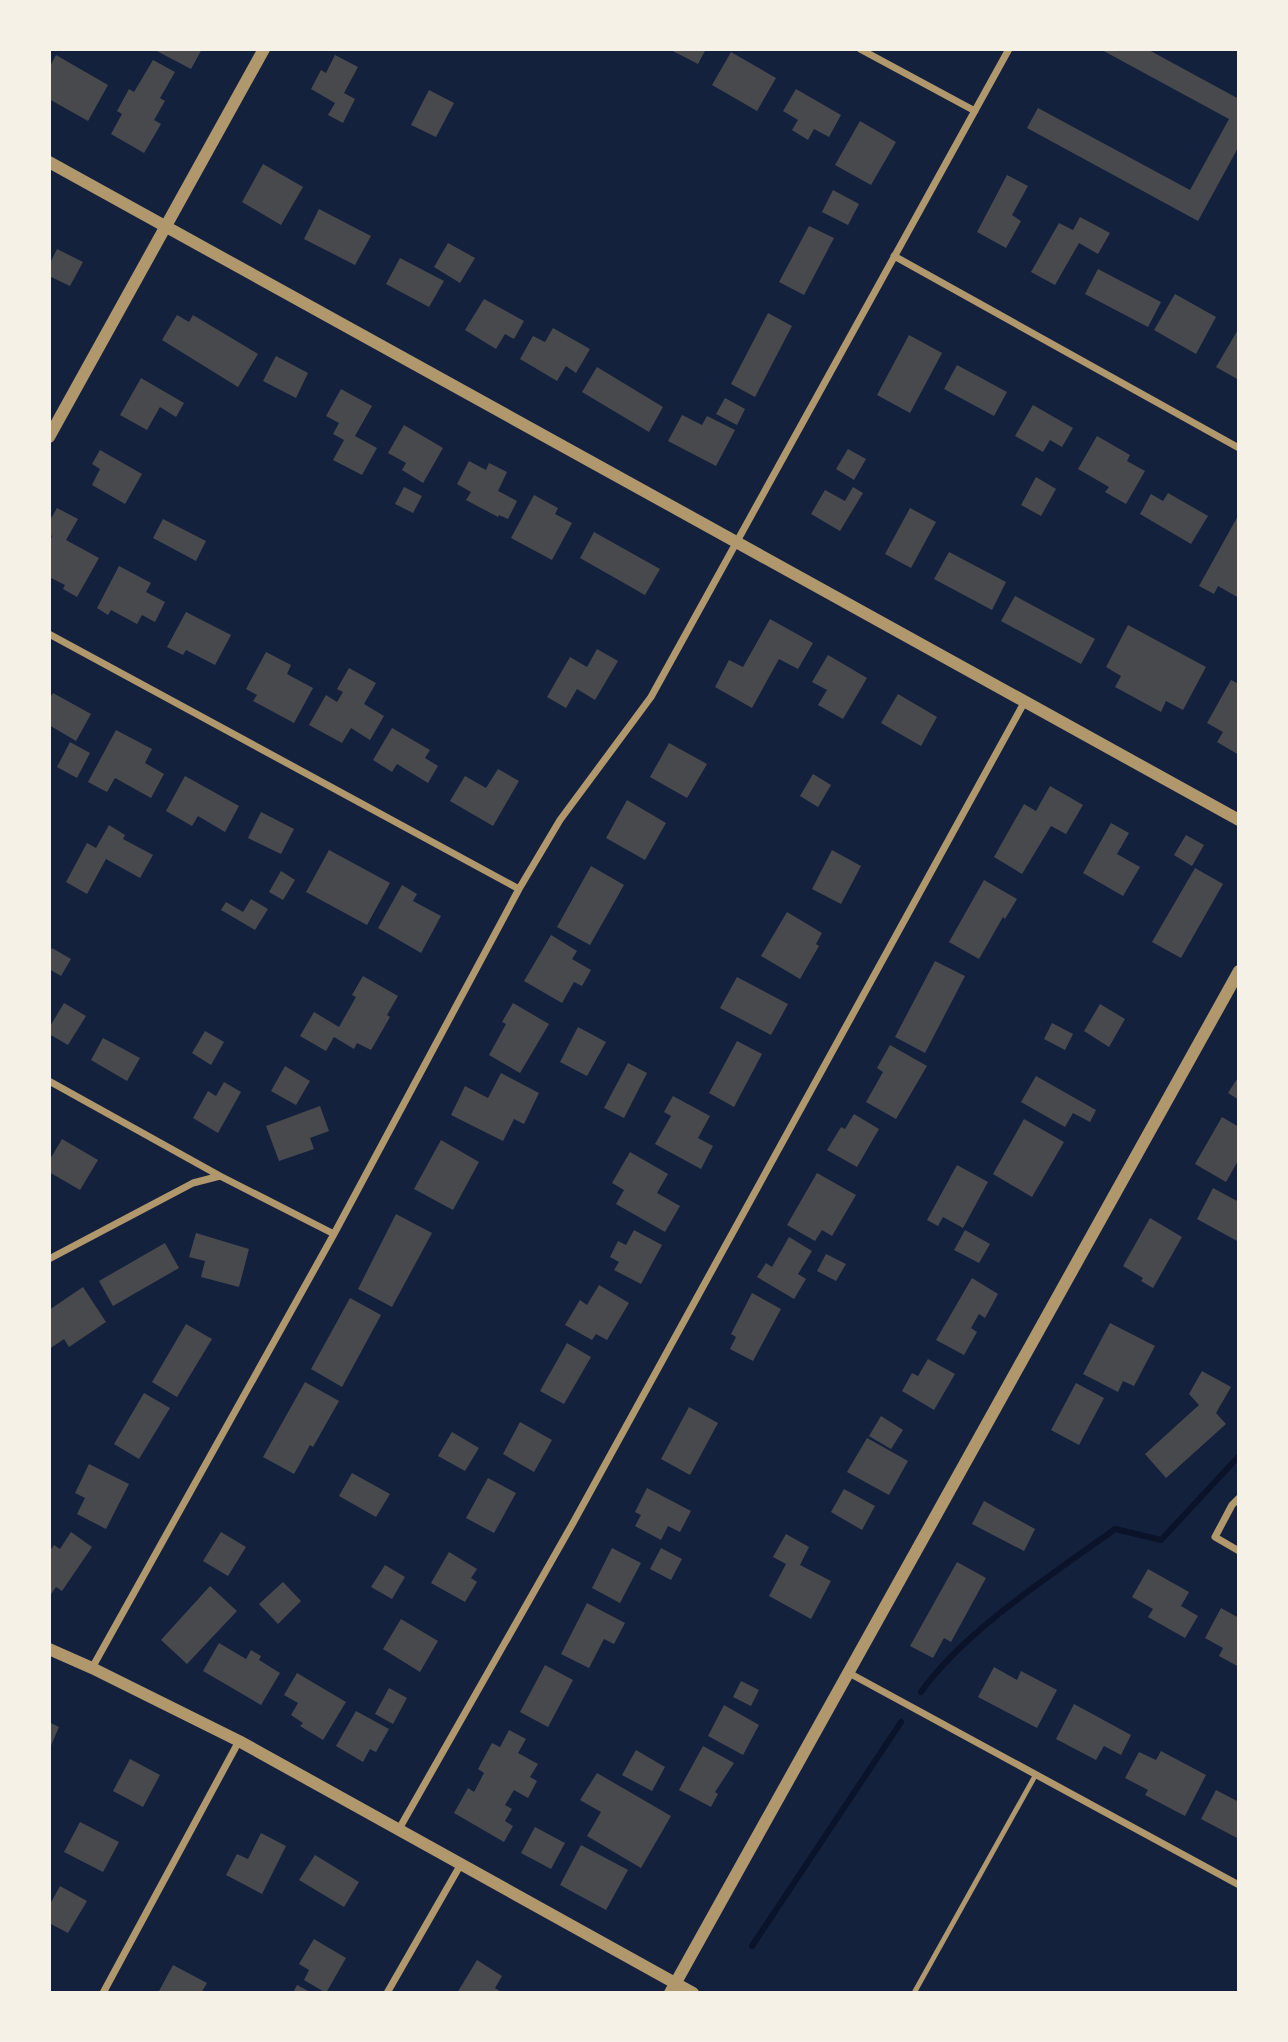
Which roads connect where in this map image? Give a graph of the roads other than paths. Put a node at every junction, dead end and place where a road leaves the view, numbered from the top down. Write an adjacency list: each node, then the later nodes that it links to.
1 (264, 49): 6 (street)
2 (860, 49): 4 (street)
3 (1009, 49): 4 (street)
4 (975, 111): 7 (street)
5 (49, 162): 6 (street)
6 (164, 226): 8 (street); 10 (street)
7 (894, 256): 9 (street); 10 (street)
8 (49, 437)
9 (1239, 448)
10 (738, 541): 12 (street); 14 (street)
11 (49, 634): 14 (street)
12 (1025, 701): 13 (street); 27 (street)
13 (1239, 820)
14 (519, 889): 18 (street)
15 (1239, 971): 24 (street)
16 (49, 1081): 17 (street)
17 (220, 1175): 18 (street); 19 (street)
18 (334, 1234): 23 (street)
19 (49, 1259)
20 (1239, 1498): 21 (street)
21 (1239, 1551)
22 (49, 1649): 23 (street)
23 (92, 1668): 25 (street)
24 (849, 1673): 26 (street); 30 (street)
25 (239, 1741): 27 (street); 31 (street)
26 (1035, 1776): 29 (street); 34 (lane)
27 (399, 1829): 28 (street)
28 (461, 1864): 30 (street); 32 (street)
29 (1239, 1885)
30 (673, 1988): 33 (street)
31 (103, 1993)
32 (387, 1993)
33 (693, 1993)
34 (914, 1993)

